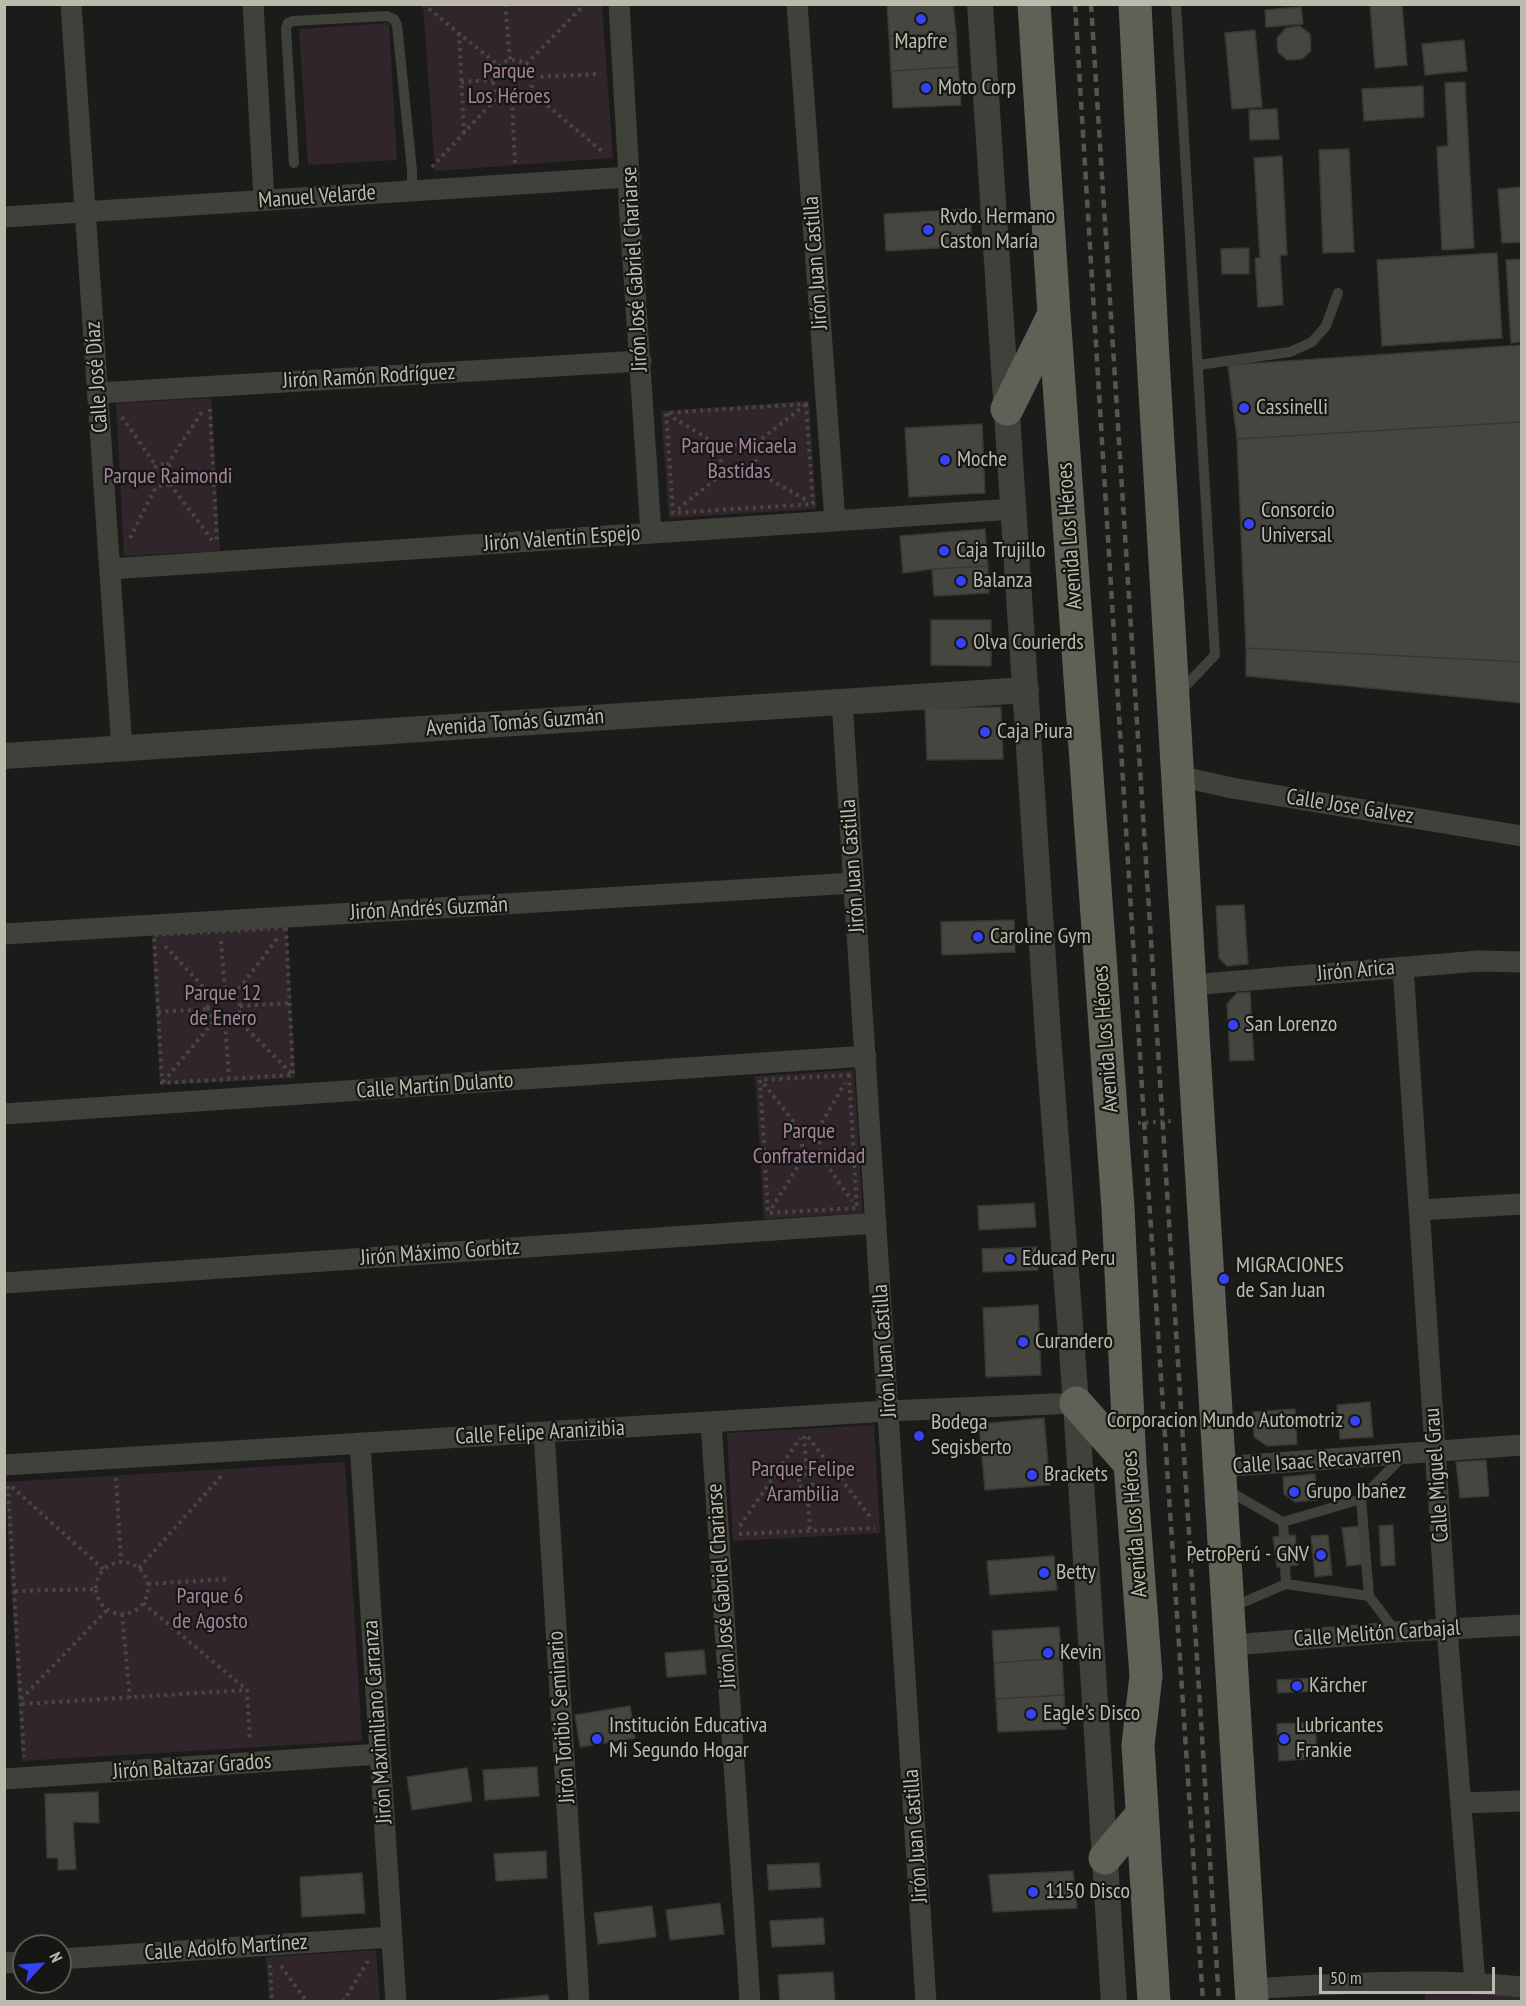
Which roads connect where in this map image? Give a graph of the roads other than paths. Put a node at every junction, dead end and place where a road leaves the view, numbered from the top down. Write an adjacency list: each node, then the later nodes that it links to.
1 (71, 4): 13 (street, Calle José Díaz)
2 (253, 4): 12 (street)
3 (619, 4): 10 (street, Jirón José Gabriel Chariarse)
4 (796, 4): 22 (street, Jirón Juan Castilla)
5 (980, 4): 20 (street)
6 (1034, 4): 16 (main road, Avenida Los Héroes)
7 (1135, 4): 26 (main road)
8 (1176, 4): 18 (lane)
9 (294, 163): 11 (lane)
10 (630, 177): 11 (street, Manuel Velarde); 17 (street, Jirón José Gabriel Chariarse)
11 (412, 191): 12 (street, Manuel Velarde)
12 (264, 200): 13 (street, Manuel Velarde)
13 (85, 212): 14 (street, Manuel Velarde); 19 (street, Calle José Díaz)
14 (4, 217)
15 (1338, 292): 18 (lane)
16 (1054, 314): 20 (main road); 51 (main road, Avenida Los Héroes)
17 (641, 361): 19 (street, Jirón Ramón Rodríguez); 23 (street, Jirón José Gabriel Chariarse)
18 (1198, 365): 26 (lane)
19 (98, 393): 24 (street, Calle José Díaz)
20 (1007, 409): 21 (street)
21 (1014, 509): 22 (street, Jirón Valentín Espejo); 25 (street)
22 (835, 521): 23 (street, Jirón Valentín Espejo)
23 (651, 533): 24 (street, Jirón Valentín Espejo)
24 (110, 569): 28 (street, Calle José Díaz)
25 (1026, 690): 27 (street, Avenida Tomás Guzmán); 43 (street)
26 (1174, 698): 30 (main road)
27 (842, 701): 28 (street, Avenida Tomás Guzmán); 32 (street, Jirón Juan Castilla)
28 (122, 749): 29 (street, Avenida Tomás Guzmán)
29 (4, 756)
30 (1178, 777): 31 (street, Calle Jose Galvez); 36 (main road)
31 (1521, 836)
32 (854, 883): 33 (street, Jirón Andrés Guzmán); 37 (street, Jirón Juan Castilla)
33 (4, 934)
34 (1521, 962): 35 (street, Jirón Arica)
35 (1403, 967): 36 (street, Jirón Arica); 40 (street, Calle Miguel Grau)
36 (1190, 985): 53 (main road)
37 (866, 1056): 38 (street, Calle Martín Dulanto); 41 (street, Jirón Juan Castilla)
38 (4, 1114)
39 (1521, 1204): 40 (street)
40 (1420, 1210): 49 (street, Calle Miguel Grau)
41 (876, 1223): 42 (street, Jirón Máximo Gorbitz); 44 (street, Jirón Juan Castilla)
42 (4, 1283)
43 (1076, 1403): 44 (street, Calle Felipe Aranizibia); 51 (main road); 71 (street)
44 (888, 1411): 45 (street, Calle Felipe Aranizibia); 80 (street, Jirón Juan Castilla)
45 (711, 1422): 46 (street, Calle Felipe Aranizibia); 79 (street, Jirón José Gabriel Chariarse)
46 (544, 1432): 47 (street, Calle Felipe Aranizibia); 78 (street, Jirón Toribio Seminario)
47 (360, 1443): 52 (street, Calle Felipe Aranizibia); 66 (street, Jirón Maximiliano Carranza)
48 (1521, 1445): 49 (street, Calle Isaac Recavarren)
49 (1436, 1452): 50 (street, Calle Isaac Recavarren); 62 (street, Calle Miguel Grau)
50 (1404, 1455): 53 (street, Calle Isaac Recavarren); 54 (lane)
51 (1130, 1464): 65 (main road, Avenida Los Héroes)
52 (6, 1476)
53 (1221, 1477): 55 (lane); 60 (main road)
54 (1361, 1499): 55 (lane); 59 (lane)
55 (1283, 1522): 56 (lane)
56 (1284, 1536)
57 (1285, 1566): 58 (lane)
58 (1286, 1584): 59 (lane); 60 (lane)
59 (1369, 1596): 63 (lane)
60 (1229, 1608): 64 (main road)
61 (1521, 1625): 62 (street, Calle Melitón Carbajal)
62 (1447, 1629): 63 (street, Calle Melitón Carbajal); 69 (street, Calle Miguel Grau)
63 (1396, 1632): 64 (street, Calle Melitón Carbajal)
64 (1232, 1645): 76 (main road)
65 (1146, 1676): 70 (main road, Avenida Los Héroes); 83 (main road)
66 (380, 1754): 67 (street, Jirón Baltazar Grados); 72 (street, Jirón Maximiliano Carranza)
67 (4, 1779)
68 (1521, 1801): 69 (street)
69 (1462, 1803): 74 (street, Calle Miguel Grau)
70 (1142, 1814): 71 (main road); 82 (main road, Avenida Los Héroes)
71 (1105, 1858): 81 (street)
72 (392, 1936): 73 (street, Calle Adolfo Martínez); 77 (street, Jirón Maximiliano Carranza)
73 (72, 1958)
74 (1475, 1983): 75 (street); 76 (street)
75 (1521, 1987)
76 (1252, 1995)
77 (396, 2001)
78 (579, 2001)
79 (750, 2001)
80 (926, 2001)
81 (1114, 2001)
82 (1154, 2001)
83 (1174, 2001)

